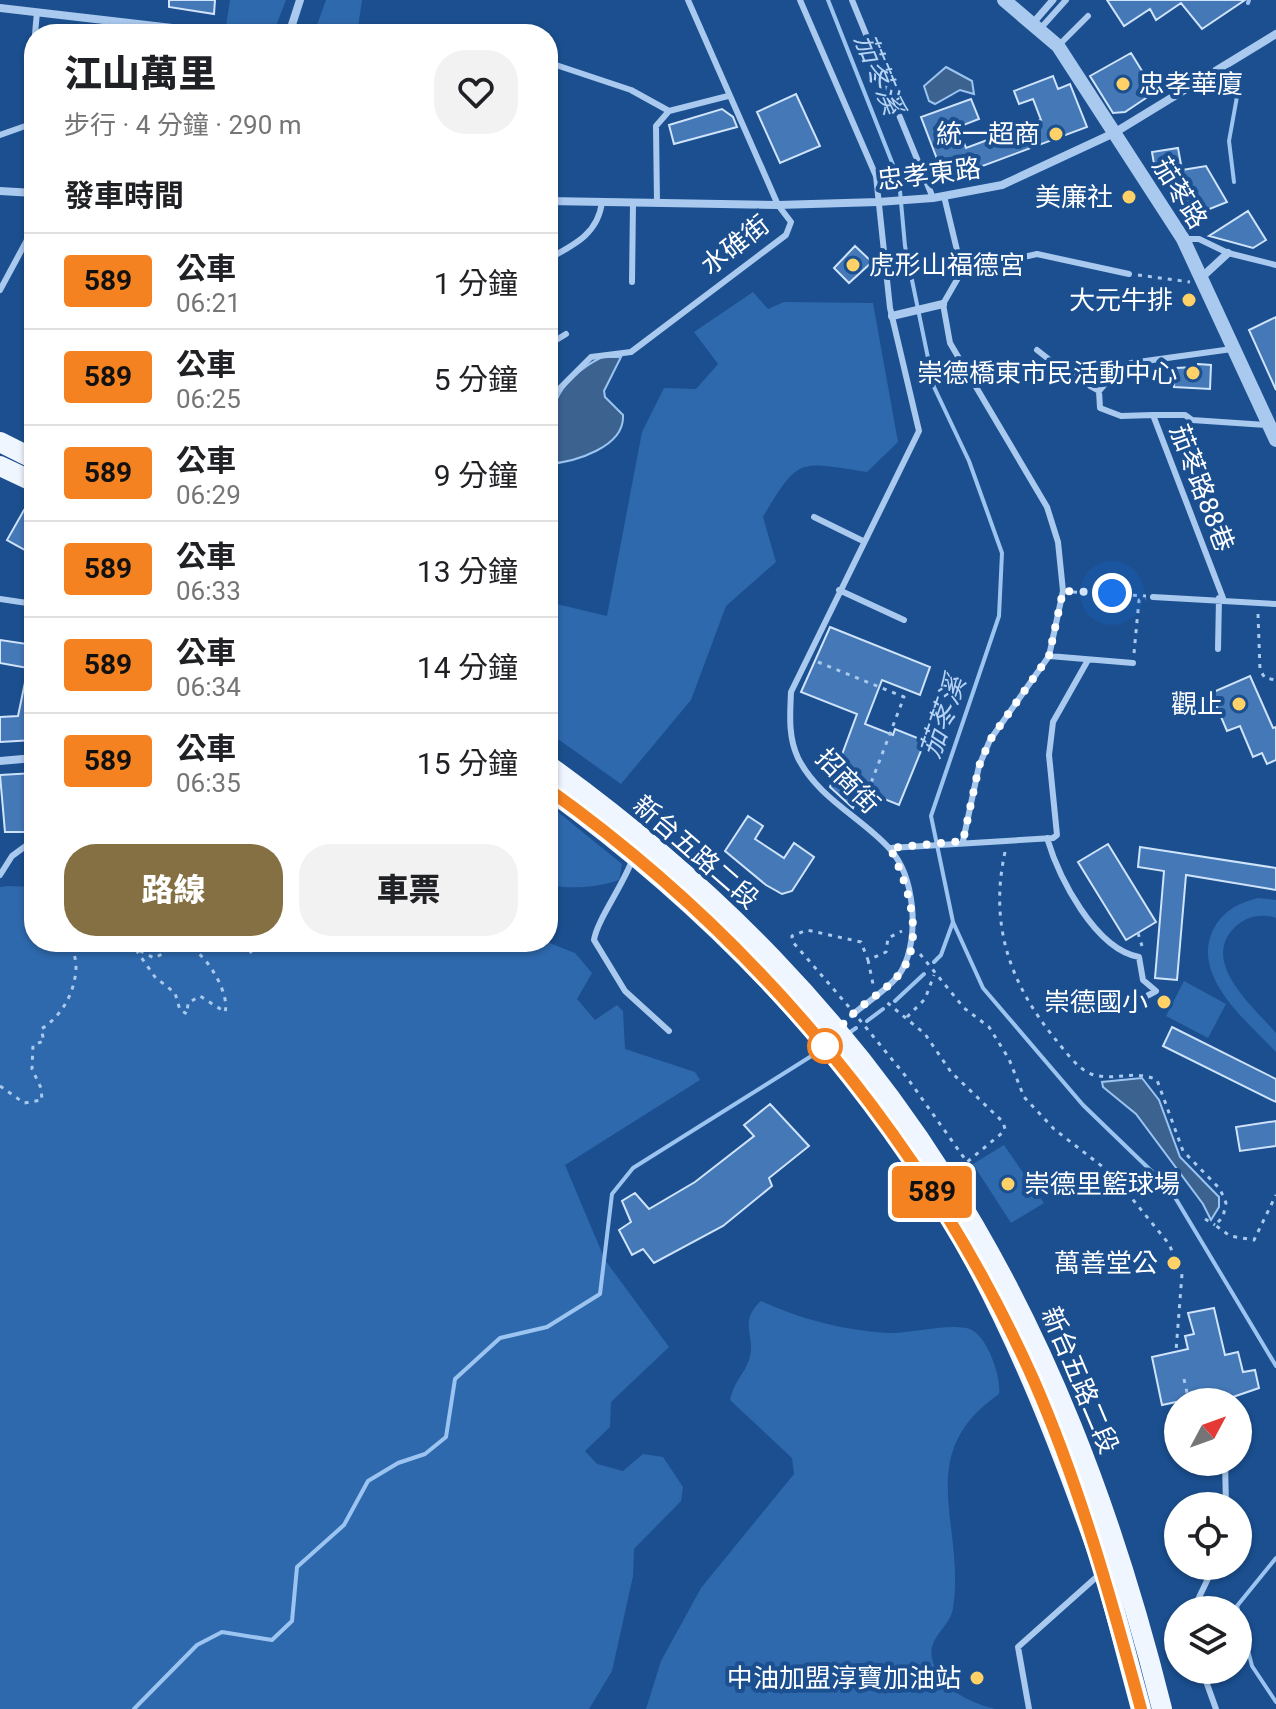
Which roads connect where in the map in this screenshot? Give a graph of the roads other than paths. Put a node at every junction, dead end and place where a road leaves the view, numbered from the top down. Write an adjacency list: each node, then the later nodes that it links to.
1 (300, 0): 13 (street)
2 (688, 0): 18 (lane, 水碓街)
3 (800, 0): 29 (lane, 招商街)
4 (852, 0): 26 (lane)
5 (1004, 0): 14 (street, 茄苳路)
6 (1053, 0): 14 (street)
7 (1066, 0): 14 (lane)
8 (0, 8): 9 (street)
9 (37, 12): 11 (lane); 12 (street)
10 (1088, 16): 16 (lane)
11 (36, 24)
12 (139, 24)
13 (292, 24)
14 (1036, 26): 16 (street, 茄苳路)
15 (1276, 34): 21 (street, 忠孝東路)
16 (1058, 46): 21 (street, 茄苳路)
17 (558, 66): 19 (lane)
18 (728, 96): 19 (lane); 32 (lane, 水碓街)
19 (669, 111): 31 (lane)
20 (24, 127): 22 (lane)
21 (1114, 133): 25 (street, 忠孝東路); 33 (street, 茄苳路)
22 (0, 135)
23 (0, 191): 24 (street)
24 (24, 192)
25 (944, 196): 26 (street, 忠孝東路); 38 (lane)
26 (929, 198): 29 (street, 忠孝東路)
27 (558, 201): 28 (street, 忠孝東路)
28 (602, 202): 30 (street, 忠孝東路); 36 (lane)
29 (881, 202): 32 (street, 忠孝東路); 44 (lane, 招商街)
30 (633, 203): 31 (street, 忠孝東路); 41 (lane)
31 (657, 203): 32 (street, 忠孝東路)
32 (778, 205): 49 (lane, 水碓街)
33 (1183, 239): 35 (lane); 40 (street, 茄苳路)
34 (24, 246): 42 (lane)
35 (1228, 253): 37 (lane); 40 (street)
36 (558, 254)
37 (1276, 265)
38 (962, 271): 39 (lane); 43 (lane)
39 (1129, 274)
40 (1204, 281): 47 (street, 茄苳路)
41 (632, 282)
42 (0, 290)
43 (943, 304): 44 (street); 67 (lane)
44 (892, 316): 58 (lane, 招商街)
45 (566, 334): 46 (lane)
46 (558, 339)
47 (1235, 349): 50 (lane); 52 (street, 茄苳路)
48 (1037, 350): 50 (lane)
49 (558, 390)
50 (1099, 391): 51 (lane)
51 (1153, 415): 52 (lane, 茄苳路88巷); 61 (lane, 茄苳路88巷)
52 (1273, 432)
53 (0, 442): 54 (main road)
54 (24, 454)
55 (0, 466): 56 (main road)
56 (24, 477)
57 (814, 517): 58 (lane)
58 (863, 541): 59 (lane, 招商街)
59 (839, 590): 65 (lane); 77 (lane, 招商街)
60 (1153, 597): 61 (lane)
61 (1221, 598): 64 (lane); 66 (lane)
62 (0, 599): 63 (lane)
63 (24, 603)
64 (1276, 604)
65 (904, 620)
66 (1218, 649)
67 (1049, 656): 68 (lane); 75 (lane)
68 (1088, 660): 69 (lane); 74 (lane)
69 (1133, 663)
70 (24, 759): 71 (street)
71 (0, 761)
72 (558, 773): 83 (main road, 新台五路二段, bridge)
73 (558, 797): 78 (main road, 新台五路二段, bridge)
74 (1047, 838): 75 (lane); 80 (lane)
75 (963, 841): 77 (lane)
76 (24, 847): 79 (lane)
77 (890, 848): 81 (lane, 招商街)
78 (634, 855): 82 (lane); 83 (main road, 新台五路二段, bridge)
79 (0, 875)
80 (1136, 1002)
81 (852, 1015)
82 (669, 1031)
83 (872, 1089): 84 (main road, 新台五路二段, bridge); 88 (main road, 新台五路二段, bridge)
84 (1104, 1570): 86 (lane); 87 (main road, 新台五路二段)
85 (1207, 1684): 89 (lane)
86 (1029, 1709)
87 (1141, 1709)
88 (1162, 1709)
89 (1216, 1709)

